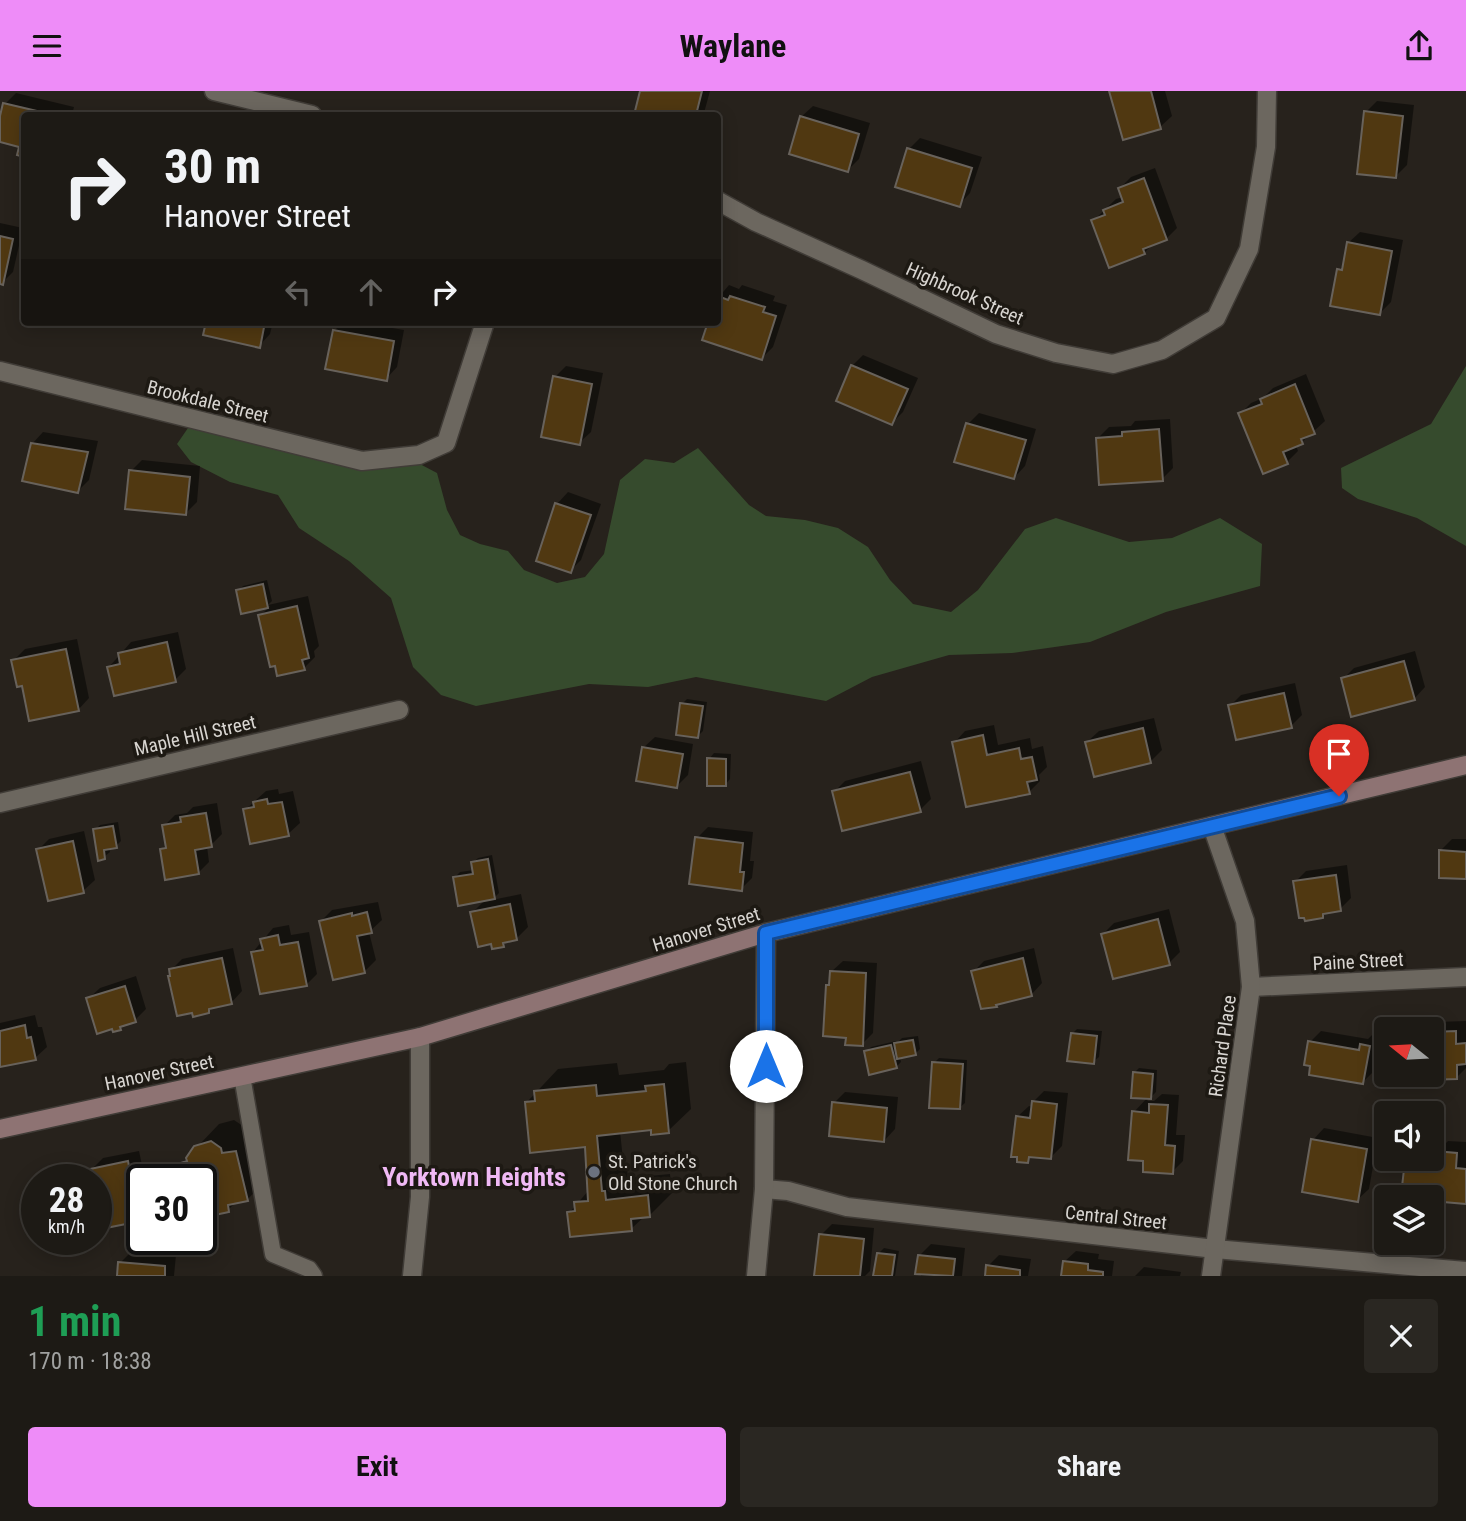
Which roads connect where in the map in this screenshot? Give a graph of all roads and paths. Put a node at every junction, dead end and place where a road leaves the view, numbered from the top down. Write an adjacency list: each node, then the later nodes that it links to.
1 (214, 91): 3 (street)
2 (1267, 91): 4 (street, Highbrook Street)
3 (300, 112)
4 (721, 203)
5 (484, 326): 6 (street, Brookdale Street)
6 (0, 371)
7 (400, 710): 9 (street, Maple Hill Street)
8 (1466, 765): 10 (street, Hanover Street)
9 (0, 803)
10 (1212, 826): 11 (street, Hanover Street); 13 (street, Richard Place)
11 (766, 933): 14 (street, Hanover Street); 17 (street)
12 (1466, 977): 13 (street, Paine Street)
13 (1251, 987): 18 (street, Richard Place)
14 (420, 1037): 15 (street, Hanover Street); 21 (street)
15 (242, 1076): 16 (street, Hanover Street); 20 (lane)
16 (0, 1129)
17 (764, 1189): 18 (street, Central Street); 22 (street)
18 (1215, 1249): 19 (street, Central Street); 23 (street, Richard Place)
19 (1466, 1271)
20 (314, 1276)
21 (412, 1276)
22 (756, 1276)
23 (1211, 1276)

